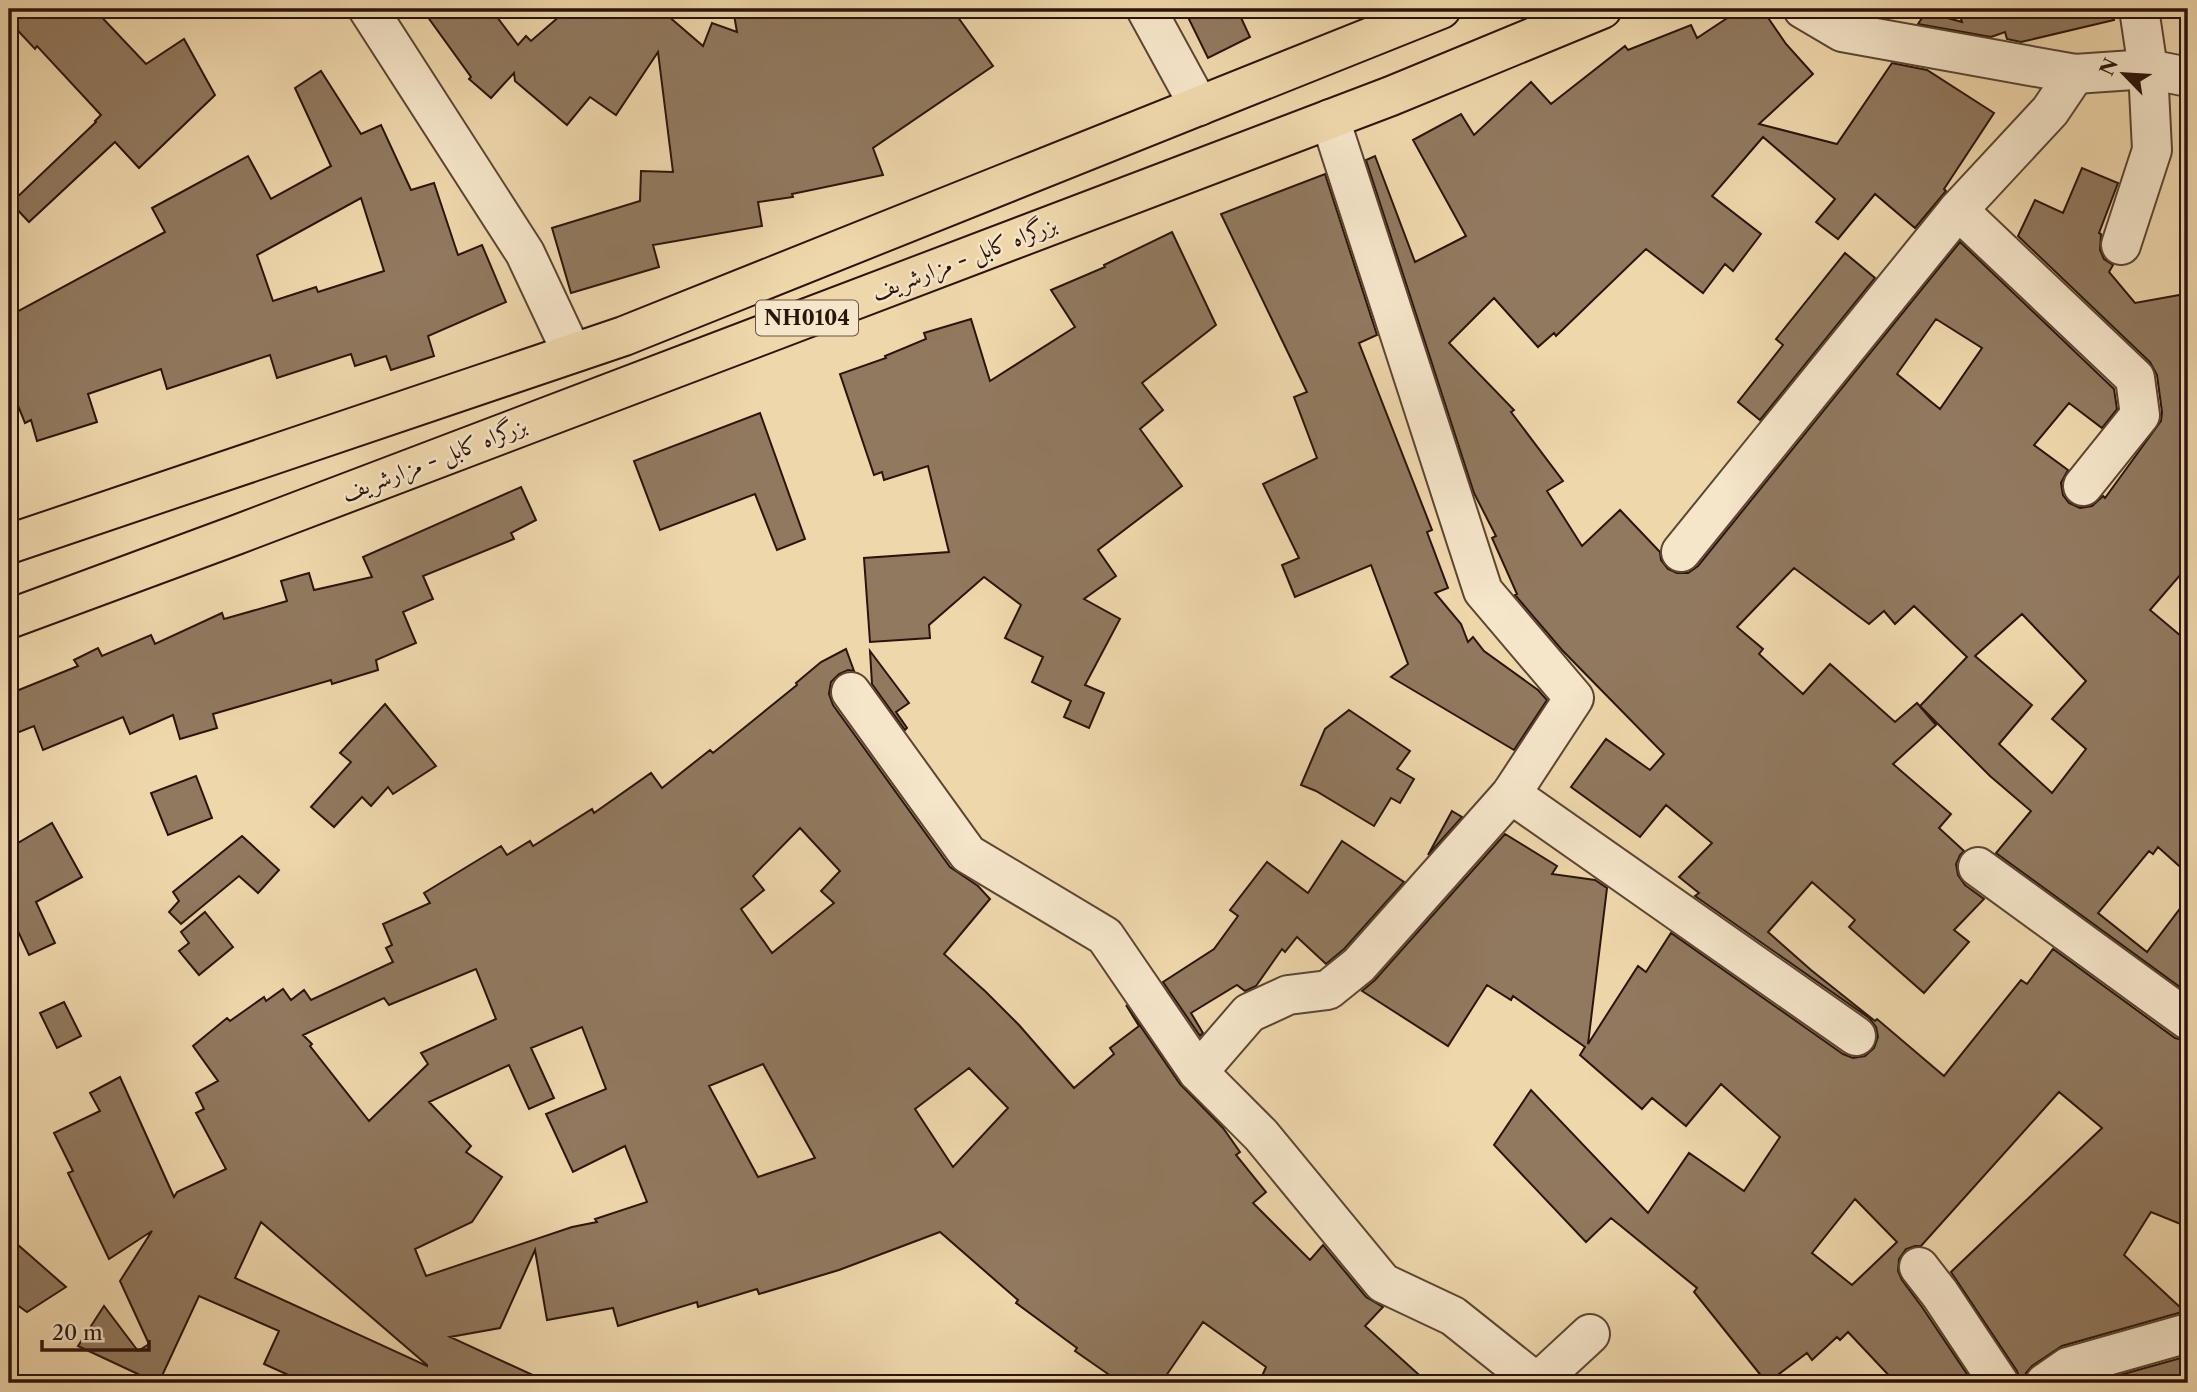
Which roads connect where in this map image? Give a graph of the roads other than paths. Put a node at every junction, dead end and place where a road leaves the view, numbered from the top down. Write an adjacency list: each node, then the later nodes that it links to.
1 (368, 9): 14 (street)
2 (1146, 9): 10 (street)
3 (1441, 9): 10 (highway, NH0104)
4 (1602, 9): 11 (highway, بزرگراه کابل - مزارشریف / NH0104)
5 (1803, 9): 8 (street)
6 (2139, 9): 7 (street)
7 (2148, 69): 8 (street); 9 (street); 13 (street)
8 (2075, 74): 12 (street)
9 (2188, 77)
10 (1199, 106): 14 (highway, NH0104)
11 (1329, 119): 18 (highway, بزرگراه کابل - مزارشریف / NH0104); 20 (street)
12 (1958, 210): 15 (street); 17 (street)
13 (2121, 246)
14 (572, 354): 16 (highway, NH0104)
15 (2083, 486)
16 (9, 544)
17 (1681, 552)
18 (9, 619)
19 (851, 692): 24 (street)
20 (1511, 794): 23 (street); 24 (street)
21 (1978, 867): 22 (street)
22 (2188, 1020)
23 (1856, 1035)
24 (1198, 1072): 28 (street)
25 (1919, 1267): 29 (street)
26 (2188, 1333): 30 (street)
27 (1590, 1334): 28 (street)
28 (1537, 1383)
29 (1999, 1383)
30 (2045, 1383)

